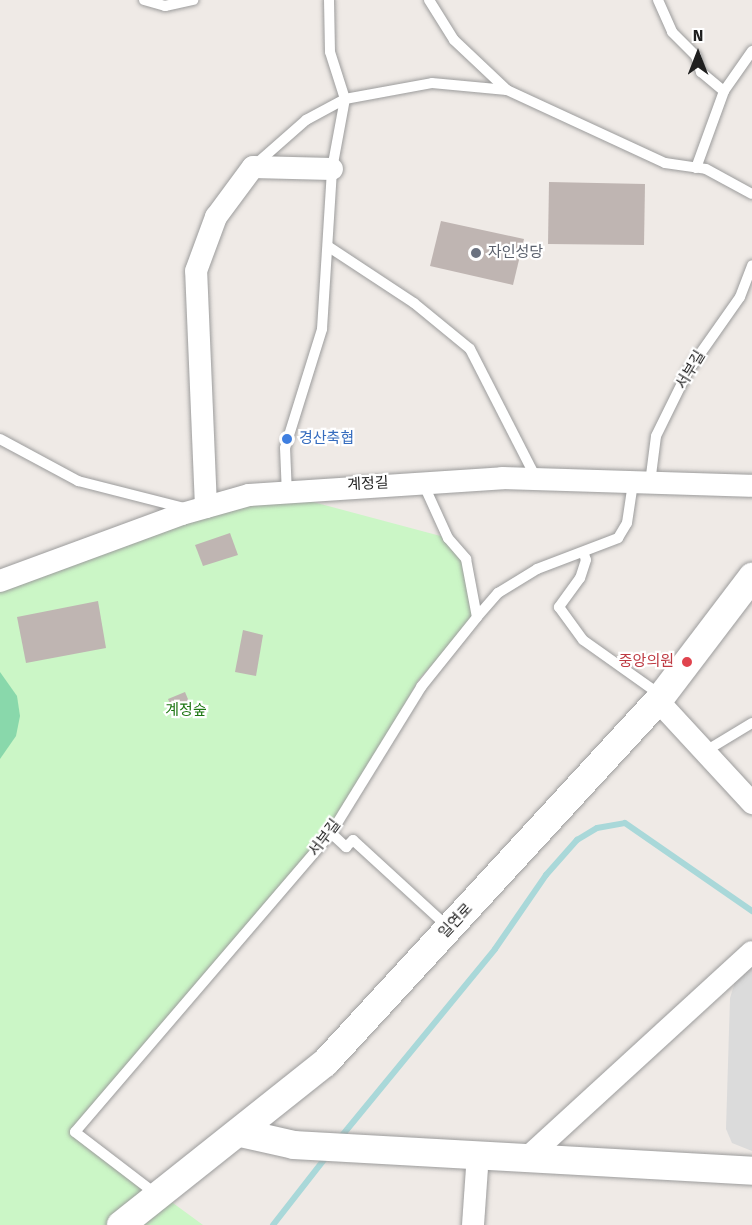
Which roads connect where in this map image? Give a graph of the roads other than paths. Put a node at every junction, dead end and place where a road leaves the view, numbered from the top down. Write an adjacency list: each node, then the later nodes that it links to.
1 (144, 0): 2 (lane)
2 (193, 0)
3 (329, 0): 9 (lane)
4 (429, 0): 7 (lane)
5 (658, 0): 8 (lane)
6 (752, 51): 8 (lane)
7 (507, 90): 9 (lane); 11 (lane)
8 (724, 91): 11 (lane)
9 (345, 99): 10 (lane); 12 (lane)
10 (253, 167): 12 (street); 22 (street)
11 (696, 168): 13 (lane)
12 (332, 169): 14 (lane)
13 (752, 194)
14 (329, 247): 18 (lane); 21 (lane)
15 (752, 265): 19 (lane, 서부길)
16 (0, 439): 22 (lane)
17 (422, 481): 18 (street, 계정길); 21 (street, 계정길); 26 (lane)
18 (537, 481): 19 (street, 계정길)
19 (641, 483): 20 (street, 계정길); 23 (lane, 서부길)
20 (752, 486)
21 (287, 495): 22 (street, 계정길)
22 (200, 509): 25 (street, 계정길)
23 (584, 554): 26 (lane, 서부길); 27 (lane)
24 (752, 577): 27 (street, 일연로)
25 (0, 581)
26 (477, 617): 31 (lane, 서부길)
27 (660, 699): 29 (street); 32 (street, 일연로)
28 (752, 723): 29 (lane)
29 (704, 752): 30 (street)
30 (752, 803)
31 (331, 833): 32 (lane); 38 (lane, 서부길)
32 (450, 928): 34 (street, 일연로)
33 (752, 952): 36 (street)
34 (241, 1133): 35 (street); 38 (street, 일연로)
35 (478, 1154): 36 (street); 40 (street)
36 (526, 1159): 37 (street)
37 (752, 1171)
38 (159, 1196): 39 (street, 일연로)
39 (121, 1225)
40 (473, 1225)

